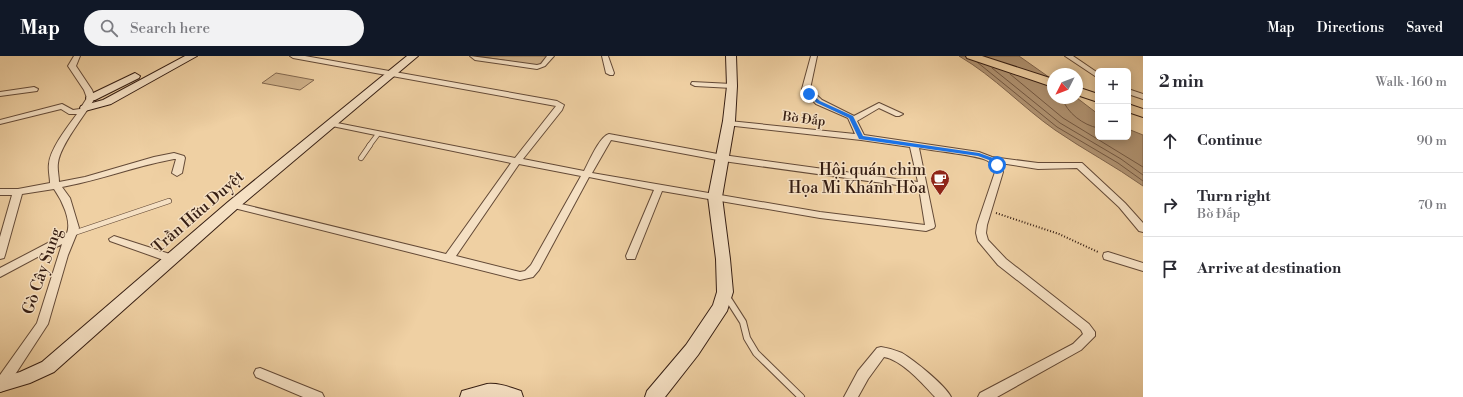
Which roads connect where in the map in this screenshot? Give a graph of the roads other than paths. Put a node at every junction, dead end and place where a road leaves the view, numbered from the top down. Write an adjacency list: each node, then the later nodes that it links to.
1 (77, 56): 31 (street)
2 (173, 56): 18 (street)
3 (192, 56): 19 (street)
4 (293, 56): 16 (street)
5 (413, 56): 16 (street, Trần Hữu Duyệt)
6 (550, 56): 13 (street)
7 (605, 56): 14 (street)
8 (731, 56): 23 (street)
9 (814, 56): 38 (street, Bờ Đắp)
10 (971, 56): 20 (main road)
11 (993, 56): 15 (main road)
12 (1068, 56): 17 (street)
13 (474, 57)
14 (610, 73)
15 (1047, 73)
16 (392, 74): 41 (street, Trần Hữu Duyệt); 48 (street)
17 (1095, 74)
18 (136, 75): 19 (street); 31 (street)
19 (150, 79): 35 (street)
20 (1047, 81)
21 (695, 84): 23 (street)
22 (1083, 85): 24 (main road)
23 (732, 86): 40 (street)
24 (1095, 89)
25 (34, 90): 28 (street)
26 (1131, 92): 30 (street)
27 (1083, 93): 29 (main road)
28 (0, 94)
29 (1095, 97)
30 (1143, 97)
31 (91, 98): 35 (street, Gò Cây Sung)
32 (1131, 101): 33 (main road)
33 (1143, 104)
34 (1131, 109): 36 (main road)
35 (84, 110): 39 (street); 51 (street, Gò Cây Sung)
36 (1143, 113)
37 (899, 114): 38 (street)
38 (853, 120): 43 (street)
39 (0, 122)
40 (728, 123): 43 (street, Bờ Đắp); 46 (street)
41 (332, 124): 42 (street); 58 (street, Trần Hữu Duyệt)
42 (378, 134): 45 (lane); 48 (street)
43 (861, 137): 44 (street, Bờ Đắp)
44 (914, 145): 47 (street, Bờ Đắp); 52 (street)
45 (361, 158)
46 (723, 158): 50 (street); 52 (street); 56 (street)
47 (991, 159): 59 (street, Bờ Đắp); 79 (street)
48 (518, 161): 50 (street); 65 (street)
49 (177, 173): 51 (street)
50 (587, 175): 53 (street); 65 (street)
51 (55, 184): 55 (street); 60 (street, Gò Cây Sung)
52 (923, 186): 56 (street)
53 (659, 188): 56 (street); 63 (street)
54 (0, 192): 55 (street)
55 (18, 192): 62 (street)
56 (715, 197): 69 (street)
57 (169, 201): 60 (lane)
58 (232, 205): 65 (street); 66 (street, Trần Hữu Duyệt)
59 (1143, 229)
60 (70, 235): 68 (street); 71 (street, Gò Cây Sung)
61 (114, 239): 66 (street)
62 (0, 255)
63 (631, 256)
64 (1108, 256): 67 (street)
65 (449, 258)
66 (172, 259): 71 (street, Trần Hữu Duyệt)
67 (1143, 267)
68 (0, 273)
69 (725, 292): 75 (street); 76 (lane)
70 (260, 372): 72 (street)
71 (0, 386)
72 (317, 397)
73 (469, 397): 74 (street)
74 (514, 397)
75 (654, 397)
76 (801, 397)
77 (851, 397): 78 (street)
78 (944, 397)
79 (985, 397)

